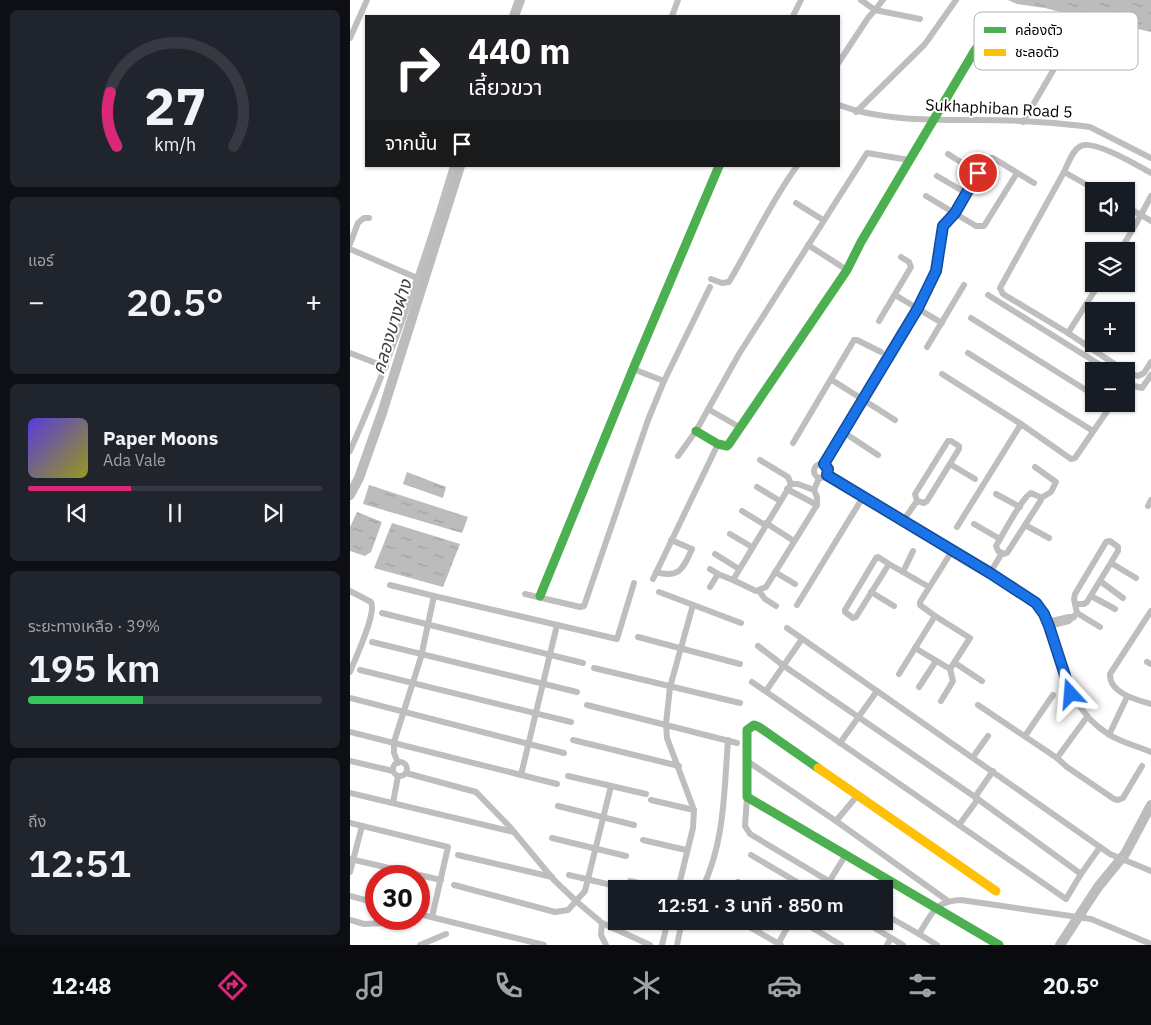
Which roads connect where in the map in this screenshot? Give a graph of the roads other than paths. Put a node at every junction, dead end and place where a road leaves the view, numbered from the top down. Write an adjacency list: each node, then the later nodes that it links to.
1 (367, 0): 11 (street)
2 (678, 0): 8 (street)
3 (801, 0): 9 (street)
4 (861, 0): 7 (street)
5 (883, 0): 7 (street)
6 (956, 0): 16 (street)
7 (875, 10): 10 (street); 13 (street)
8 (672, 15)
9 (794, 15)
10 (920, 20)
11 (350, 38)
12 (974, 53): 17 (street)
13 (840, 60)
14 (1053, 70): 18 (street)
15 (840, 105): 16 (street, Sukhaphiban Road 5)
16 (856, 112): 17 (street, Sukhaphiban Road 5)
17 (933, 120): 18 (street, Sukhaphiban Road 5); 21 (street)
18 (1023, 122): 20 (street, Sukhaphiban Road 5)
19 (948, 154): 26 (street)
20 (1151, 158)
21 (908, 160): 40 (street); 47 (street)
22 (453, 167): 48 (street)
23 (719, 167): 68 (street)
24 (796, 167): 49 (street)
25 (1064, 172): 28 (street); 31 (street); 59 (street)
26 (978, 173): 27 (street); 32 (street)
27 (1017, 173): 30 (street); 37 (street)
28 (1151, 173)
29 (936, 176): 32 (street)
30 (1034, 182)
31 (1085, 184)
32 (966, 193): 37 (street)
33 (926, 196): 37 (street)
34 (1151, 196): 38 (street)
35 (796, 203): 40 (street)
36 (1135, 212): 38 (street)
37 (955, 213): 55 (street)
38 (1141, 215): 41 (street); 42 (street)
39 (369, 218): 43 (street)
40 (823, 220): 44 (street)
41 (1151, 222)
42 (1125, 242)
43 (350, 244)
44 (808, 245): 47 (street); 77 (street)
45 (350, 248): 48 (street)
46 (901, 257): 53 (street)
47 (847, 270): 81 (street)
48 (417, 278): 67 (street)
49 (711, 279)
50 (964, 286): 58 (street)
51 (710, 287): 73 (street)
52 (1095, 292): 59 (street)
53 (894, 295): 55 (street); 57 (street)
54 (988, 295): 64 (street)
55 (918, 308): 58 (street); 76 (street)
56 (971, 318): 75 (street)
57 (879, 321)
58 (942, 322): 60 (street)
59 (1068, 333): 65 (street)
60 (926, 347)
61 (881, 352): 72 (street)
62 (350, 353): 67 (street)
63 (968, 354): 83 (street)
64 (1096, 362)
65 (1111, 362)
66 (1151, 362): 71 (street)
67 (386, 367): 87 (street)
68 (633, 369): 73 (street); 148 (street)
69 (942, 374): 80 (street)
70 (1151, 375): 74 (street)
71 (1135, 376)
72 (832, 380): 76 (street); 86 (street)
73 (664, 381): 148 (street)
74 (1135, 386)
75 (1085, 389)
76 (862, 400): 79 (street); 84 (street)
77 (708, 409): 81 (street); 82 (street)
78 (1105, 412): 83 (street)
79 (895, 420)
80 (1021, 424): 83 (street); 112 (street)
81 (741, 428): 85 (street)
82 (696, 431): 85 (street); 89 (street)
83 (1093, 431)
84 (843, 432): 88 (street); 91 (street)
85 (718, 444): 116 (street)
86 (792, 444)
87 (350, 451)
88 (878, 455)
89 (678, 456)
90 (760, 460): 98 (street)
91 (824, 464): 94 (street); 95 (street)
92 (950, 464): 96 (street); 104 (street); 104 (street)
93 (1035, 467): 102 (street)
94 (827, 475): 95 (street); 101 (street)
95 (819, 478): 99 (street)
96 (975, 479)
97 (757, 487): 103 (street)
98 (789, 487): 99 (street); 103 (street); 105 (street)
99 (814, 490): 105 (street)
100 (996, 494): 106 (street)
101 (864, 497): 108 (street); 153 (street)
102 (1041, 498): 106 (street); 111 (street)
103 (780, 501): 109 (street)
104 (917, 501): 108 (street)
105 (817, 504): 117 (street)
106 (1020, 506): 115 (street)
107 (742, 511): 109 (street)
108 (903, 521): 120 (street)
109 (766, 524): 117 (street); 118 (street)
110 (974, 524): 115 (street)
111 (1025, 524): 114 (street); 121 (street)
112 (957, 527)
113 (730, 534): 118 (street)
114 (1049, 538)
115 (1000, 539): 121 (street)
116 (671, 540): 127 (street); 127 (street)
117 (794, 541): 128 (street)
118 (752, 547): 126 (street)
119 (914, 551): 129 (street)
120 (952, 551): 130 (street); 141 (street)
121 (1000, 552): 130 (street)
122 (715, 554): 126 (street)
123 (1111, 563): 132 (street); 135 (street); 151 (street)
124 (890, 564): 129 (street); 136 (street); 143 (street)
125 (710, 569): 131 (street)
126 (739, 569): 134 (street)
127 (656, 572): 133 (street)
128 (775, 572): 138 (street); 142 (street)
129 (903, 572): 141 (street)
130 (988, 572): 162 (street)
131 (718, 574): 134 (street); 140 (street)
132 (1136, 578)
133 (652, 579)
134 (733, 580): 142 (street)
135 (1100, 581): 149 (street); 150 (street)
136 (862, 582): 143 (street); 143 (street)
137 (634, 583): 164 (street)
138 (795, 584)
139 (390, 585): 147 (street)
140 (710, 587)
141 (929, 587): 160 (street)
142 (760, 590): 154 (street)
143 (873, 590): 155 (street)
144 (350, 591): 183 (street)
145 (659, 592): 152 (street)
146 (525, 594): 148 (street)
147 (434, 596): 163 (street); 164 (street)
148 (540, 596)
149 (1091, 596): 151 (street); 156 (street)
150 (1123, 598)
151 (1076, 604): 159 (street)
152 (693, 605): 161 (street); 171 (street)
153 (797, 605)
154 (776, 606)
155 (894, 606)
156 (1115, 610)
157 (1151, 612): 195 (street)
158 (382, 613): 163 (street)
159 (1075, 615): 162 (street); 165 (street)
160 (935, 616): 172 (street); 177 (street)
161 (740, 623)
162 (1048, 624): 205 (street)
163 (428, 625): 173 (street); 174 (street)
164 (557, 625): 174 (street)
165 (1100, 627)
166 (787, 628): 168 (street)
167 (638, 637): 171 (street)
168 (802, 639): 179 (street); 192 (street)
169 (372, 642): 173 (street)
170 (758, 646): 179 (street)
171 (681, 648): 178 (street); 189 (street)
172 (915, 648): 175 (street); 184 (street)
173 (422, 654): 187 (street); 188 (street)
174 (550, 655): 176 (street); 188 (street)
175 (936, 661): 181 (street); 190 (street)
176 (583, 663)
177 (955, 663): 181 (street); 185 (street)
178 (740, 664)
179 (784, 666): 191 (street); 204 (street)
180 (594, 668): 189 (street)
181 (950, 669): 197 (street)
182 (360, 670): 187 (street)
183 (350, 672)
184 (899, 674)
185 (982, 681)
186 (752, 682): 191 (street)
187 (414, 683): 202 (street); 203 (street)
188 (543, 684): 193 (street); 203 (street)
189 (670, 687): 198 (street); 207 (street)
190 (919, 687)
191 (766, 691): 216 (street)
192 (877, 691): 204 (street); 220 (street)
193 (577, 692)
194 (1053, 695): 211 (street)
195 (1127, 697): 199 (street); 209 (street)
196 (350, 698): 202 (street)
197 (941, 701)
198 (740, 703)
199 (1151, 704)
200 (587, 705): 207 (street)
201 (978, 705): 211 (street)
202 (404, 712): 214 (street); 217 (street)
203 (536, 714): 206 (street); 217 (street)
204 (859, 716): 216 (street); 239 (street)
205 (1087, 717): 209 (street); 221 (street)
206 (572, 722)
207 (666, 724): 213 (street); 225 (street)
208 (350, 732): 214 (street)
209 (1109, 735): 218 (street)
210 (988, 736): 220 (street)
211 (1025, 736): 221 (street)
212 (573, 740): 225 (street)
213 (728, 740): 215 (street); 269 (street)
214 (394, 742): 224 (street); 230 (street)
215 (737, 743)
216 (840, 743): 248 (street)
217 (528, 745): 219 (street); 230 (street)
218 (1151, 752)
219 (564, 753)
220 (973, 757): 228 (street)
221 (1057, 758): 226 (street)
222 (350, 761): 227 (street)
223 (747, 761): 237 (street); 238 (street); 245 (street)
224 (398, 762): 227 (street); 229 (street)
225 (679, 766): 243 (street)
226 (1142, 766)
227 (393, 771): 231 (street)
228 (993, 771): 239 (street); 253 (street)
229 (406, 773): 231 (street); 250 (street)
230 (521, 775): 233 (street)
231 (398, 776): 241 (street)
232 (568, 776): 234 (street)
233 (557, 784)
234 (611, 786): 236 (street); 244 (street)
235 (350, 793): 241 (street)
236 (646, 794)
237 (858, 796): 245 (street); 275 (street)
238 (747, 797): 259 (street); 271 (street)
239 (976, 798): 248 (street); 263 (street)
240 (651, 800): 243 (street)
241 (393, 803): 250 (street)
242 (558, 806): 244 (street)
243 (694, 810): 255 (street)
244 (603, 817): 247 (street); 254 (street)
245 (836, 821): 279 (street)
246 (350, 823): 249 (street)
247 (634, 825)
248 (959, 825): 263 (street)
249 (362, 826): 260 (street); 267 (street)
250 (514, 832): 265 (street)
251 (552, 838): 254 (street)
252 (643, 840): 255 (street)
253 (1100, 847): 261 (street); 263 (street)
254 (596, 848): 258 (street); 266 (street)
255 (686, 850): 268 (street)
256 (458, 855): 265 (street)
257 (751, 855): 270 (street)
258 (626, 856)
259 (845, 856): 272 (street); 280 (street)
260 (352, 859): 262 (street); 267 (street)
261 (1151, 871)
262 (350, 872)
263 (1081, 874)
264 (569, 875): 266 (street)
265 (552, 877): 278 (street)
266 (588, 879): 273 (street); 278 (street)
267 (441, 880): 281 (street)
268 (680, 880)
269 (706, 880)
270 (794, 880)
271 (826, 880)
272 (830, 880)
273 (608, 884)
274 (454, 886): 278 (street)
275 (996, 892)
276 (350, 896): 277 (street)
277 (365, 900)
278 (576, 901): 284 (street)
279 (948, 901): 280 (street); 296 (street)
280 (935, 909): 293 (street); 307 (street)
281 (432, 917): 298 (street)
282 (893, 919): 293 (street)
283 (350, 920): 285 (street)
284 (602, 923): 299 (street); 300 (street)
285 (365, 924)
286 (666, 930): 301 (street)
287 (680, 930): 302 (street)
288 (755, 930): 295 (street)
289 (786, 930): 295 (street)
290 (817, 930): 303 (street)
291 (878, 930): 294 (street)
292 (446, 934): 297 (street)
293 (919, 934): 306 (street)
294 (891, 938): 304 (street); 305 (street)
295 (779, 944)
296 (1151, 944)
297 (420, 945)
298 (544, 945)
299 (606, 945)
300 (650, 945)
301 (662, 945)
302 (677, 945)
303 (842, 945)
304 (887, 945)
305 (903, 945)
306 (937, 945)
307 (999, 945)

